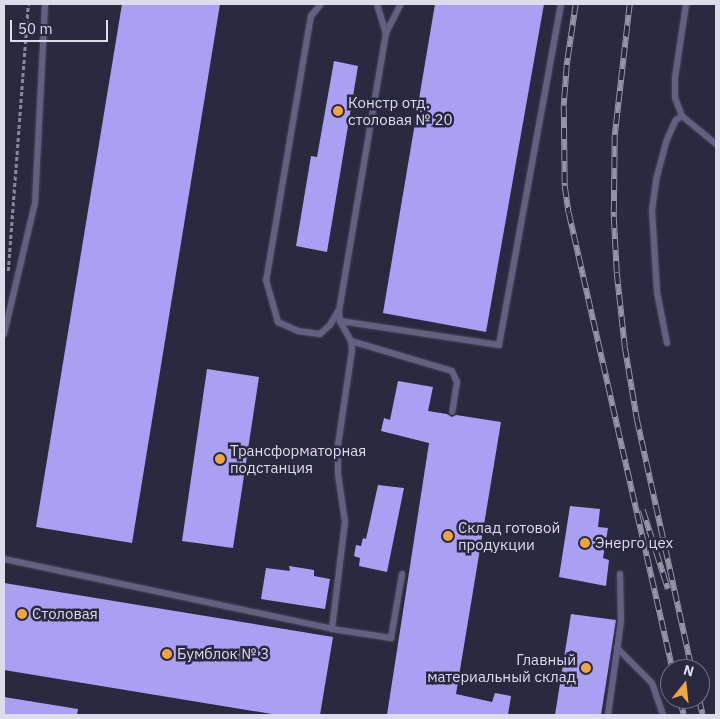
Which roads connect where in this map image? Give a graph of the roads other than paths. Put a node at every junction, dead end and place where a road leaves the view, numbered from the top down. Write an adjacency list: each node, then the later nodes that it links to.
1 (45, 4): 12 (lane)
2 (321, 4): 10 (lane)
3 (377, 4): 7 (lane)
4 (401, 4): 7 (lane)
5 (561, 4): 11 (lane)
6 (686, 4): 8 (lane)
7 (386, 33): 10 (lane)
8 (682, 116): 9 (lane); 14 (lane)
9 (716, 144)
10 (339, 311): 11 (lane)
11 (340, 321): 13 (lane)
12 (4, 334)
13 (351, 340): 15 (lane); 19 (lane)
14 (667, 343)
15 (452, 412)
16 (4, 559): 19 (lane)
17 (402, 574): 19 (lane)
18 (620, 574): 20 (lane)
19 (332, 629)
20 (617, 648): 21 (lane); 22 (lane)
21 (608, 715)
22 (663, 715)

